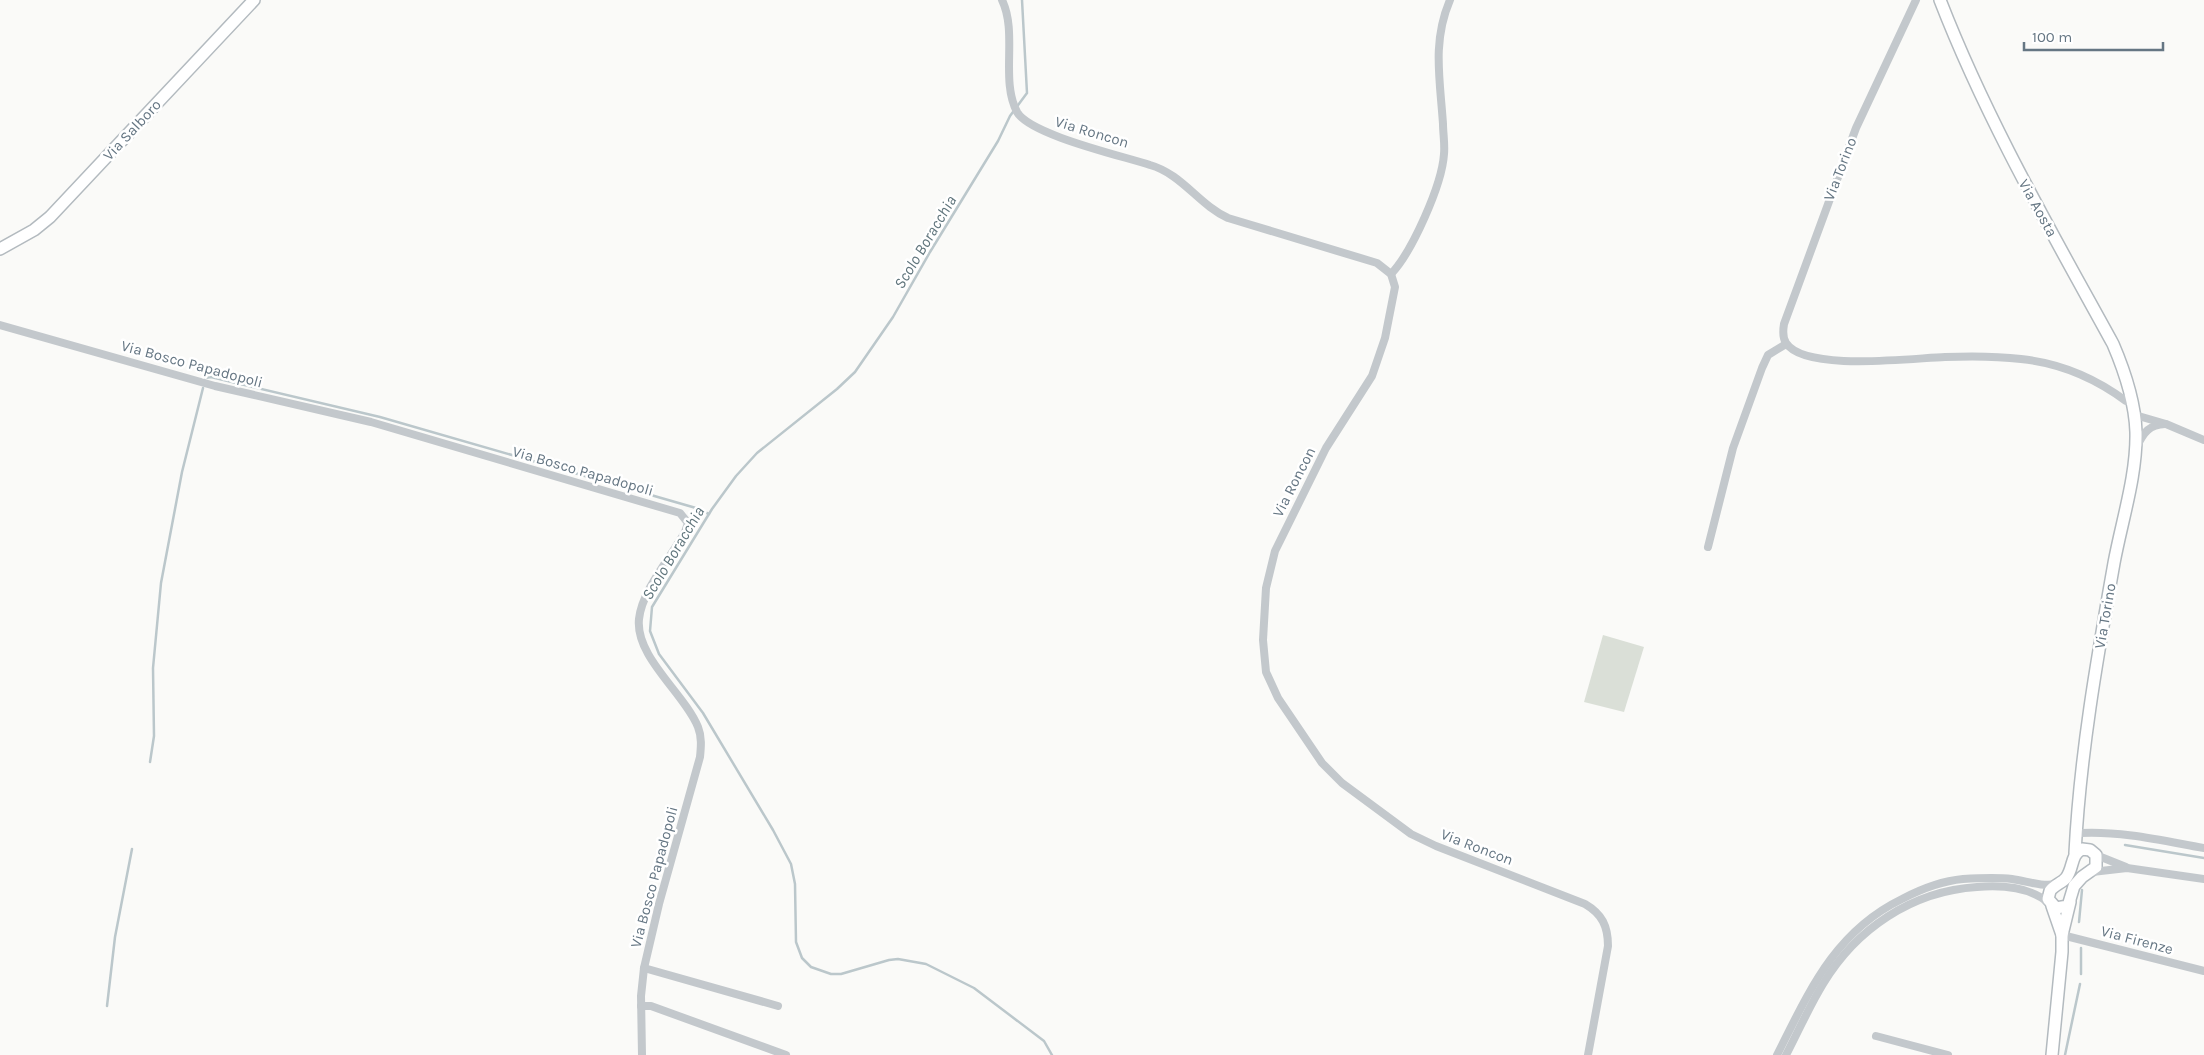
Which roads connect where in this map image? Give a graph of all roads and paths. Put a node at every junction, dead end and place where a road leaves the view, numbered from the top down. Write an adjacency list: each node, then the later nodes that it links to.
1 (254, 0): 6 (street, Via Salboro)
2 (1002, 0): 7 (street, Via Roncon)
3 (1450, 0): 7 (street)
4 (1916, 0): 9 (street, Via Torino)
5 (1940, 0): 10 (street, Via Aosta)
6 (0, 249)
7 (1391, 274): 35 (street, Via Roncon)
8 (0, 325): 28 (street, Via Bosco Papadopoli)
9 (1786, 344): 10 (street); 15 (street)
10 (2132, 400): 11 (street, Via Aosta)
11 (2135, 415): 12 (street); 14 (street, Via Torino)
12 (2166, 424): 13 (street); 14 (street)
13 (2204, 440)
14 (2136, 448): 16 (street, Via Torino)
15 (1708, 548)
16 (2077, 817): 17 (street, Via Torino); 20 (street, Via Torino)
17 (2081, 833): 18 (street); 19 (street, Via Torino)
18 (2204, 848)
19 (2093, 852): 20 (street); 21 (street); 22 (street)
20 (2076, 853): 24 (street, Via Torino)
21 (2127, 868): 22 (street); 23 (street)
22 (2090, 872): 25 (street)
23 (2204, 879)
24 (2059, 884): 26 (street, Via Torino); 36 (street)
25 (2070, 902): 26 (street); 27 (street)
26 (2051, 904): 27 (street); 37 (street)
27 (2062, 935): 29 (street, Via Firenze); 39 (street)
28 (644, 968): 30 (street, Via Bosco Papadopoli); 31 (street, Via Bosco Papadopoli)
29 (2204, 971)
30 (641, 1006): 33 (street, Via Bosco Papadopoli); 34 (street)
31 (778, 1006)
32 (1876, 1036): 38 (street)
33 (642, 1055)
34 (786, 1055)
35 (1588, 1055)
36 (1777, 1055)
37 (1786, 1055)
38 (1948, 1055)
39 (2052, 1055)

